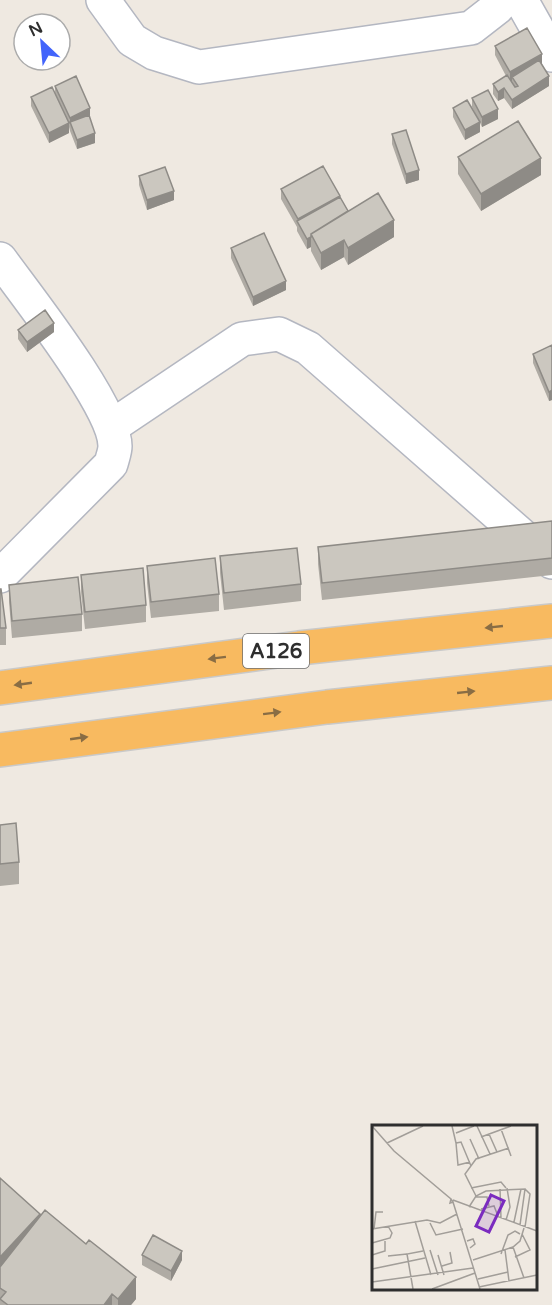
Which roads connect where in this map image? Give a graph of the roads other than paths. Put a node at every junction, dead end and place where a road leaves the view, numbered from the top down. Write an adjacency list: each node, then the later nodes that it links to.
1 (103, 0): 2 (street)
2 (500, 0)
3 (521, 0): 4 (street)
4 (552, 56)
5 (0, 259): 6 (street)
6 (111, 428): 7 (street); 8 (street)
7 (552, 562)
8 (0, 576)
9 (552, 621): 11 (highway, A126, one-way to 11)
10 (552, 683): 12 (highway, one-way to 10)
11 (0, 688)
12 (0, 750)

